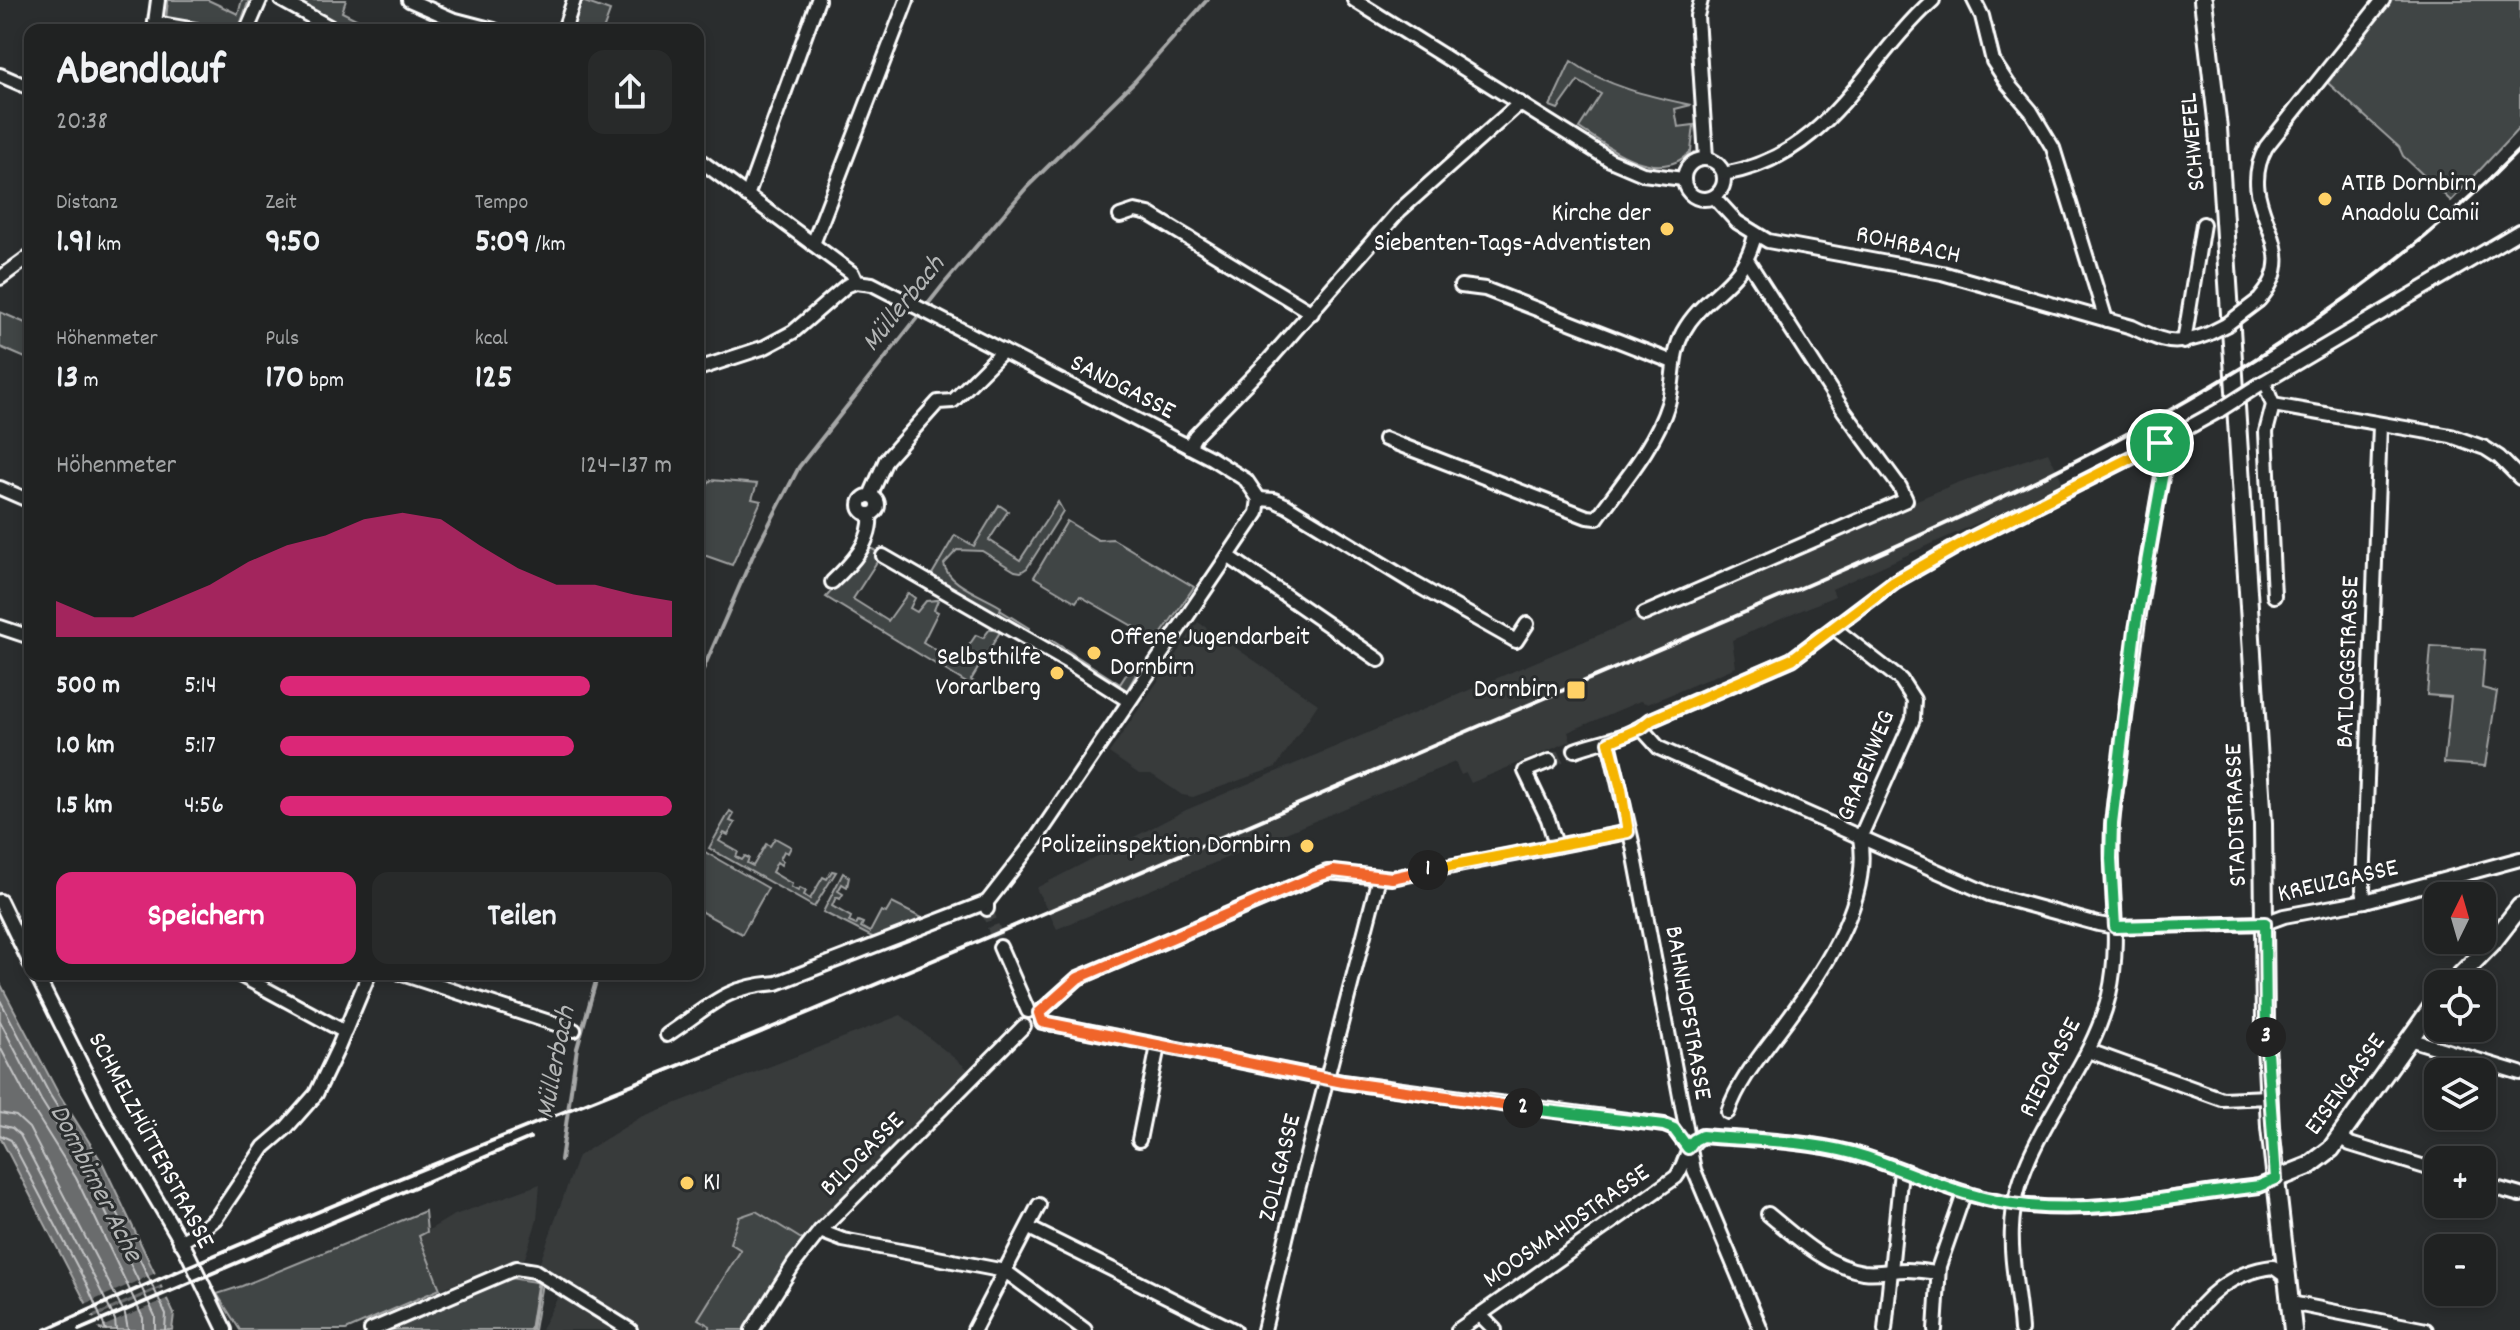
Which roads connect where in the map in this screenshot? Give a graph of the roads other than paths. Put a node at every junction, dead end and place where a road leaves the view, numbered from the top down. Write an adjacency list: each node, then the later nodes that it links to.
1 (158, 0): 14 (street)
2 (260, 0): 15 (street)
3 (281, 0): 16 (street)
4 (409, 0): 17 (street)
5 (574, 0): 18 (street)
6 (818, 0): 26 (street)
7 (907, 0): 32 (street)
8 (1354, 0): 21 (street, ROHRBACH)
9 (1701, 0): 22 (street)
10 (1933, 0): 24 (street)
11 (1974, 0): 39 (street)
12 (2203, 0): 48 (main road, SCHWEFEL)
13 (2383, 0): 40 (street, bridge)
14 (155, 24)
15 (250, 24)
16 (324, 24)
17 (471, 24)
18 (566, 24)
19 (0, 75): 20 (street)
20 (24, 85)
21 (1520, 103): 25 (street, ROHRBACH); 38 (street, SANDGASSE)
22 (1706, 158): 24 (street); 25 (street)
23 (704, 164): 26 (street)
24 (1724, 174): 27 (street)
25 (1683, 179): 27 (street, ROHRBACH)
26 (747, 196): 32 (street)
27 (1714, 197): 31 (street, ROHRBACH)
28 (1120, 216): 38 (street)
29 (2203, 224): 40 (street)
30 (2520, 231): 44 (street)
31 (1755, 235): 34 (street); 39 (street, ROHRBACH)
32 (813, 244): 36 (street)
33 (24, 260): 35 (street)
34 (1747, 260): 42 (street); 59 (street)
35 (0, 278)
36 (856, 282): 41 (street, SANDGASSE); 43 (street)
37 (1461, 286): 42 (street)
38 (1312, 313): 50 (street, SANDGASSE)
39 (2106, 320): 40 (street, ROHRBACH)
40 (2184, 342)
41 (1003, 351): 50 (street, SANDGASSE); 57 (street)
42 (1673, 362): 47 (street)
43 (704, 367)
44 (2262, 384): 45 (street); 49 (street, bridge)
45 (2273, 405): 46 (street); 58 (street)
46 (2380, 425): 51 (street); 76 (street, BATLOGGSTRASSE)
47 (1385, 439)
48 (2239, 440): 78 (main road, STADTSTRASSE)
49 (2160, 443): 62 (street); 79 (street, RIEDGASSE)
50 (1189, 447): 54 (street)
51 (2520, 478)
52 (0, 488): 53 (street)
53 (24, 498)
54 (1259, 499): 56 (street); 60 (street)
55 (883, 556): 65 (street)
56 (1228, 556): 64 (street); 65 (street)
57 (832, 582)
58 (2274, 596)
59 (1644, 614)
60 (1527, 624)
61 (0, 627): 63 (street)
62 (1834, 628): 66 (street); 71 (street, GRABENWEG)
63 (24, 635)
64 (1379, 660)
65 (1129, 701): 91 (street)
66 (1641, 728): 67 (street); 71 (street, KREUZGASSE)
67 (1609, 742): 68 (street); 70 (street, BAHNHOFSTRASSE)
68 (1575, 750)
69 (1550, 761): 72 (street)
70 (1628, 832): 72 (street); 101 (street, BAHNHOFSTRASSE)
71 (1860, 838): 79 (street, KREUZGASSE); 98 (street, GRABENWEG)
72 (1556, 845): 74 (street)
73 (2520, 859): 76 (street, KREUZGASSE)
74 (1379, 877): 87 (street); 96 (street, ZOLLGASSE)
75 (0, 901): 81 (street)
76 (2365, 901): 78 (street, KREUZGASSE)
77 (2520, 907): 82 (main road)
78 (2265, 923): 79 (street, KREUZGASSE); 97 (main road, STADTSTRASSE)
79 (2115, 927): 94 (street, RIEDGASSE)
80 (1000, 947): 87 (street)
81 (24, 951)
82 (2466, 970)
83 (39, 980): 113 (street, SCHMELZHÜTTERSTRASSE)
84 (249, 980): 90 (street)
85 (367, 980): 90 (street)
86 (420, 980): 89 (street)
87 (1036, 1015): 93 (street); 112 (street, BILDGASSE)
88 (2424, 1018): 92 (main road, EISENGASSE)
89 (574, 1030)
90 (345, 1032): 113 (street)
91 (667, 1035)
92 (2409, 1039): 95 (street); 99 (main road, EISENGASSE)
93 (1158, 1046): 96 (street); 100 (street)
94 (2089, 1051): 97 (street); 109 (street, RIEDGASSE)
95 (2520, 1073)
96 (1327, 1079): 101 (street); 127 (street, ZOLLGASSE)
97 (2269, 1097): 104 (main road, STADTSTRASSE)
98 (1728, 1112)
99 (2341, 1137): 102 (street); 104 (main road, EISENGASSE)
100 (1139, 1140)
101 (1688, 1148): 103 (street); 119 (street, MOOSMAHDSTRASSE); 130 (street, BAHNHOFSTRASSE)
102 (2424, 1167)
103 (1901, 1171): 106 (street); 115 (street)
104 (2276, 1179): 109 (street); 117 (main road, STADTSTRASSE)
105 (2496, 1188): 107 (street)
106 (1964, 1194): 109 (street); 116 (street)
107 (2520, 1195)
108 (1039, 1205): 111 (street)
109 (2015, 1205): 133 (street, RIEDGASSE)
110 (1768, 1214): 115 (street)
111 (1029, 1228): 114 (street); 126 (street)
112 (820, 1231): 114 (street); 123 (street, BILDGASSE)
113 (180, 1242): 120 (street, SCHMELZHÜTTERSTRASSE)
114 (1005, 1271): 124 (street); 125 (street)
115 (1891, 1273): 116 (street); 131 (street)
116 (1938, 1273): 132 (street)
117 (2287, 1277): 118 (main road, STADTSTRASSE); 134 (street)
118 (2291, 1303): 135 (main road, STADTSTRASSE); 136 (street)
119 (1480, 1315): 128 (street, MOOSMAHDSTRASSE); 129 (street)
120 (225, 1330)
121 (371, 1330): 122 (street)
122 (630, 1330)
123 (752, 1330)
124 (974, 1330)
125 (1085, 1330)
126 (1234, 1330)
127 (1264, 1330)
128 (1458, 1330)
129 (1495, 1330)
130 (1761, 1330)
131 (1885, 1330)
132 (1935, 1330)
133 (2021, 1330)
134 (2182, 1330)
135 (2293, 1330)
136 (2426, 1330)

